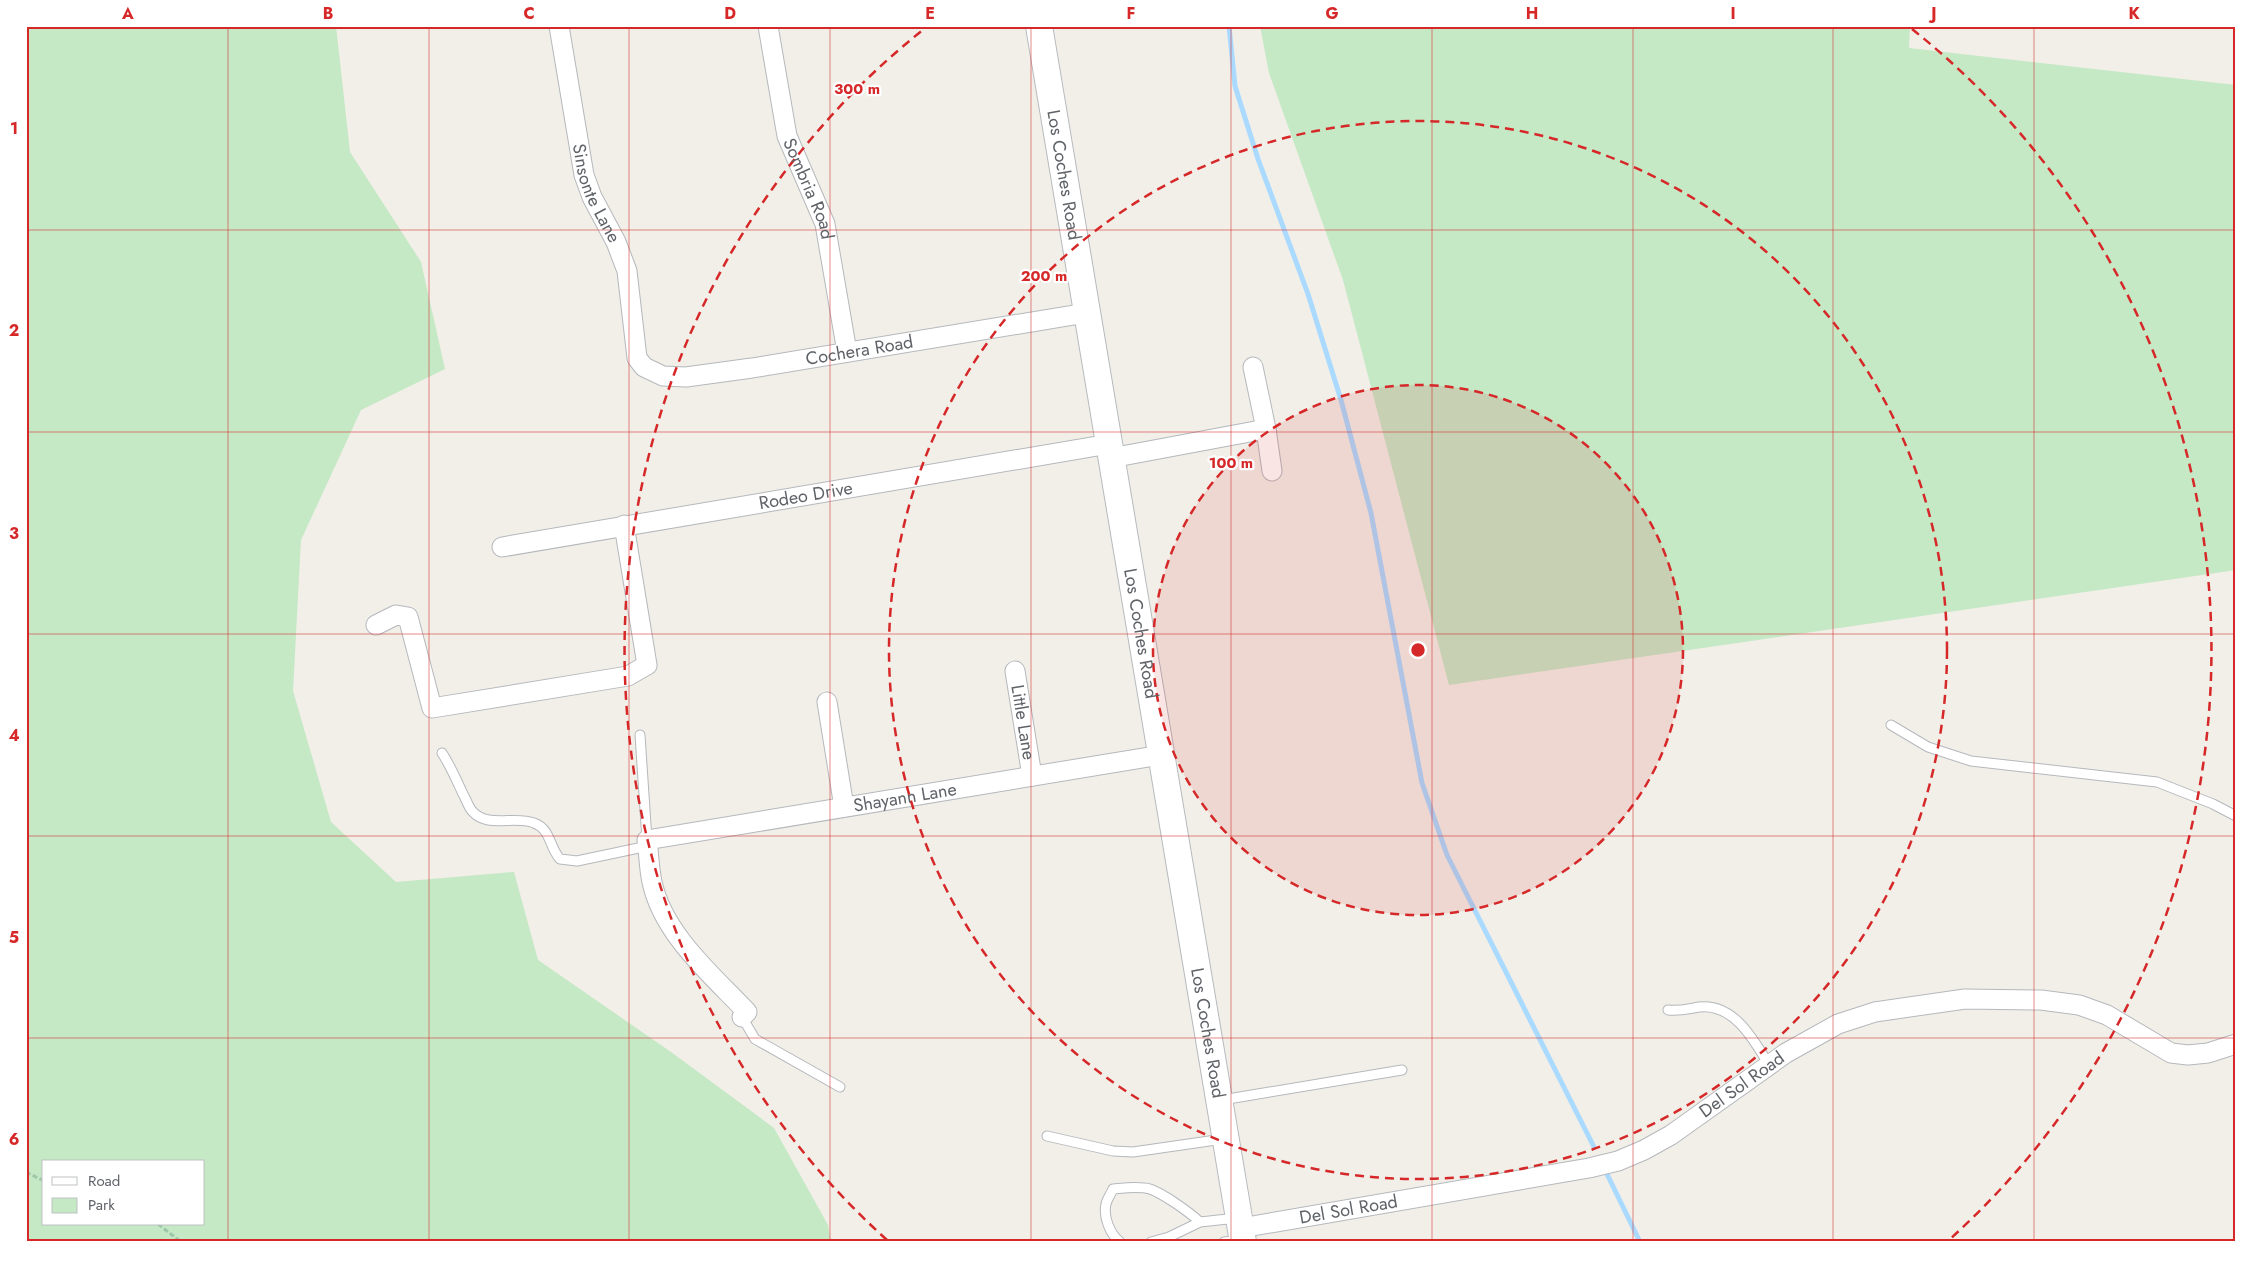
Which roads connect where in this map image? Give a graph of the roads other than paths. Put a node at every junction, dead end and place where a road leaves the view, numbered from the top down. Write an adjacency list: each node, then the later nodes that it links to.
1 (559, 26): 6 (street, Sinsonte Lane)
2 (768, 26): 5 (street, Sombria Road)
3 (1039, 26): 4 (main road, Los Coches Road)
4 (1086, 313): 5 (street, Cochera Road); 9 (main road, Los Coches Road)
5 (847, 352): 6 (street, Cochera Road)
6 (637, 358)
7 (1253, 367): 8 (street)
8 (1266, 429): 9 (street, Rodeo Drive); 10 (street)
9 (1110, 451): 11 (street, Rodeo Drive); 19 (main road, Los Coches Road)
10 (1272, 471)
11 (624, 525): 12 (street, Rodeo Drive); 13 (street)
12 (502, 547)
13 (376, 626)
14 (1014, 671): 20 (street, Little Lane)
15 (827, 702): 21 (street)
16 (1891, 725): 22 (lane)
17 (640, 735): 23 (lane)
18 (442, 753): 23 (lane)
19 (1161, 756): 20 (street, Shayann Lane); 30 (main road, Los Coches Road)
20 (1032, 776): 21 (street, Shayann Lane)
21 (844, 806): 23 (street, Shayann Lane)
22 (2236, 816)
23 (648, 843): 25 (street)
24 (1668, 1010): 27 (lane)
25 (742, 1018): 29 (lane)
26 (2236, 1044): 27 (street, Del Sol Road)
27 (1769, 1065): 34 (street, Del Sol Road)
28 (1402, 1070): 30 (lane)
29 (840, 1087)
30 (1220, 1100): 32 (main road, Los Coches Road)
31 (1047, 1136): 32 (lane)
32 (1226, 1138): 34 (main road, Los Coches Road)
33 (1200, 1222): 34 (lane); 35 (lane); 36 (lane)
34 (1238, 1234)
35 (1120, 1242)
36 (1151, 1242)

